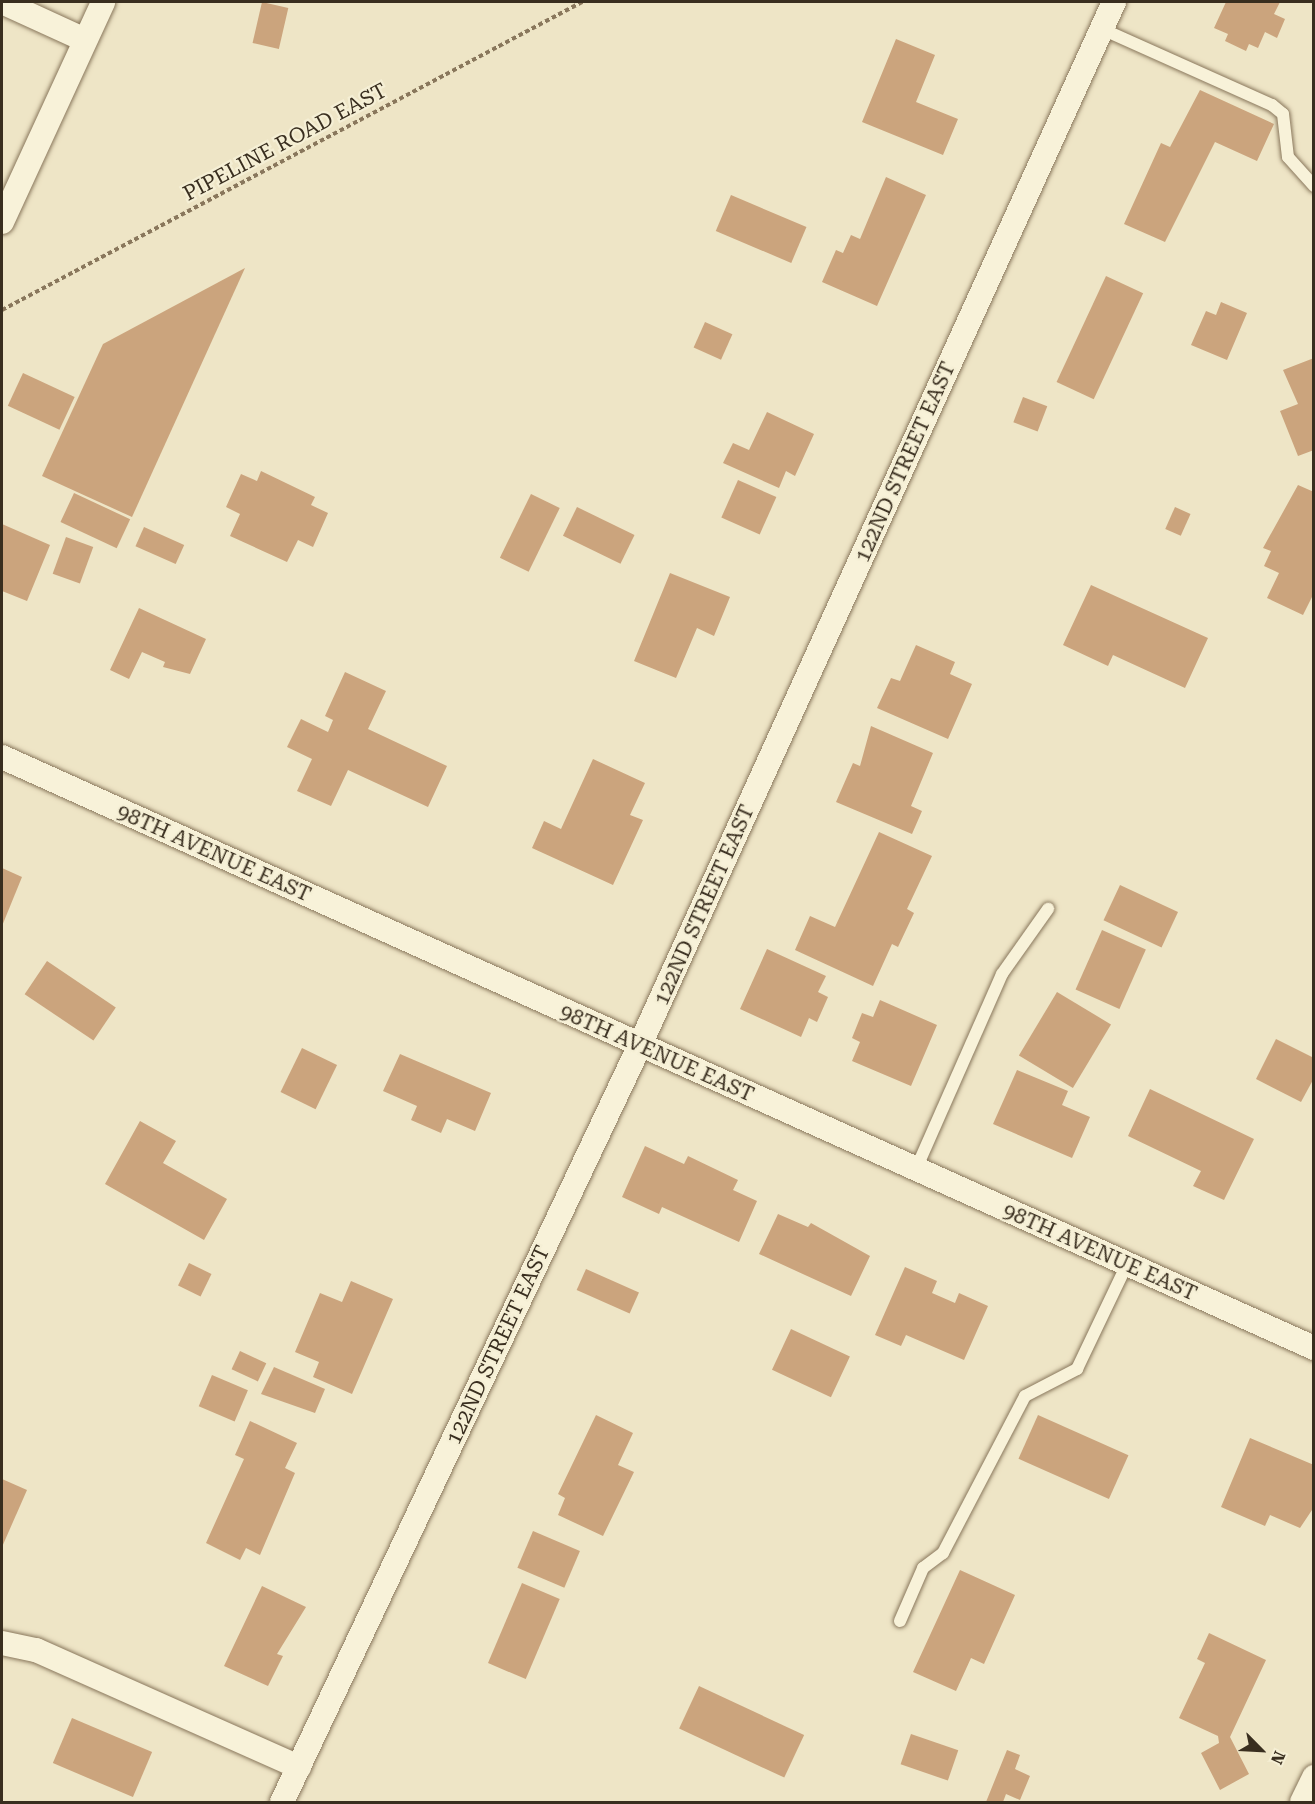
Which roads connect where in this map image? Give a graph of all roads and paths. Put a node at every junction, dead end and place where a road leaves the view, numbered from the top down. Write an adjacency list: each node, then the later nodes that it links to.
1 (103, 2): 6 (street)
2 (582, 2): 9 (path, PIPELINE ROAD EAST)
3 (1114, 2): 5 (street, 122ND STREET EAST)
4 (2, 3): 6 (street)
5 (1102, 28): 7 (lane); 12 (street, 122ND STREET EAST)
6 (85, 40): 8 (street)
7 (1314, 186)
8 (2, 222)
9 (2, 310)
10 (2, 756): 12 (street, 98TH AVENUE EAST)
11 (1048, 909): 13 (lane)
12 (640, 1045): 13 (street, 98TH AVENUE EAST); 18 (street, 122ND STREET EAST)
13 (915, 1169): 14 (street, 98TH AVENUE EAST)
14 (1127, 1264): 15 (street, 98TH AVENUE EAST); 16 (lane)
15 (1314, 1348)
16 (900, 1621)
17 (2, 1643): 18 (street)
18 (299, 1767): 20 (street, 122ND STREET EAST)
19 (1314, 1777): 21 (street)
20 (282, 1803)
21 (1302, 1803)

